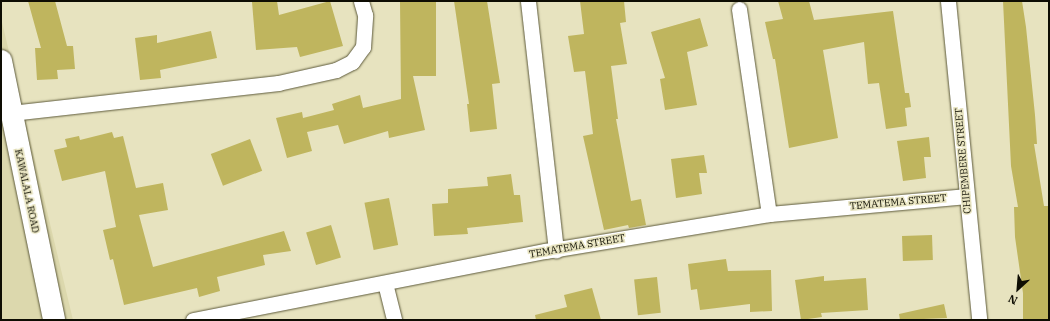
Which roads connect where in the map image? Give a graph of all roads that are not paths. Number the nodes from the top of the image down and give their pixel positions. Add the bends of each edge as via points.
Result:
1 (361, 1) edge
2 (528, 1) edge
3 (948, 1) edge
4 (739, 9) dead end
5 (1, 61) edge
6 (11, 113) junction
7 (965, 196) junction
8 (769, 214) junction
9 (556, 250) junction
10 (385, 283) junction
11 (54, 320) edge
12 (193, 320) edge
13 (394, 320) edge
14 (980, 320) edge

1 - 6 street via 365,15 363,47 352,62 336,70 278,83
2 - 9 street
3 - 7 street, CHIPEMBERE STREET
4 - 8 street
5 - 6 street, KAWALALA ROAD
6 - 11 street, KAWALALA ROAD
7 - 8 street, TEMATEMA STREET
7 - 14 street, CHIPEMBERE STREET
8 - 9 street, TEMATEMA STREET
9 - 10 street, TEMATEMA STREET
10 - 12 street, TEMATEMA STREET
10 - 13 street

